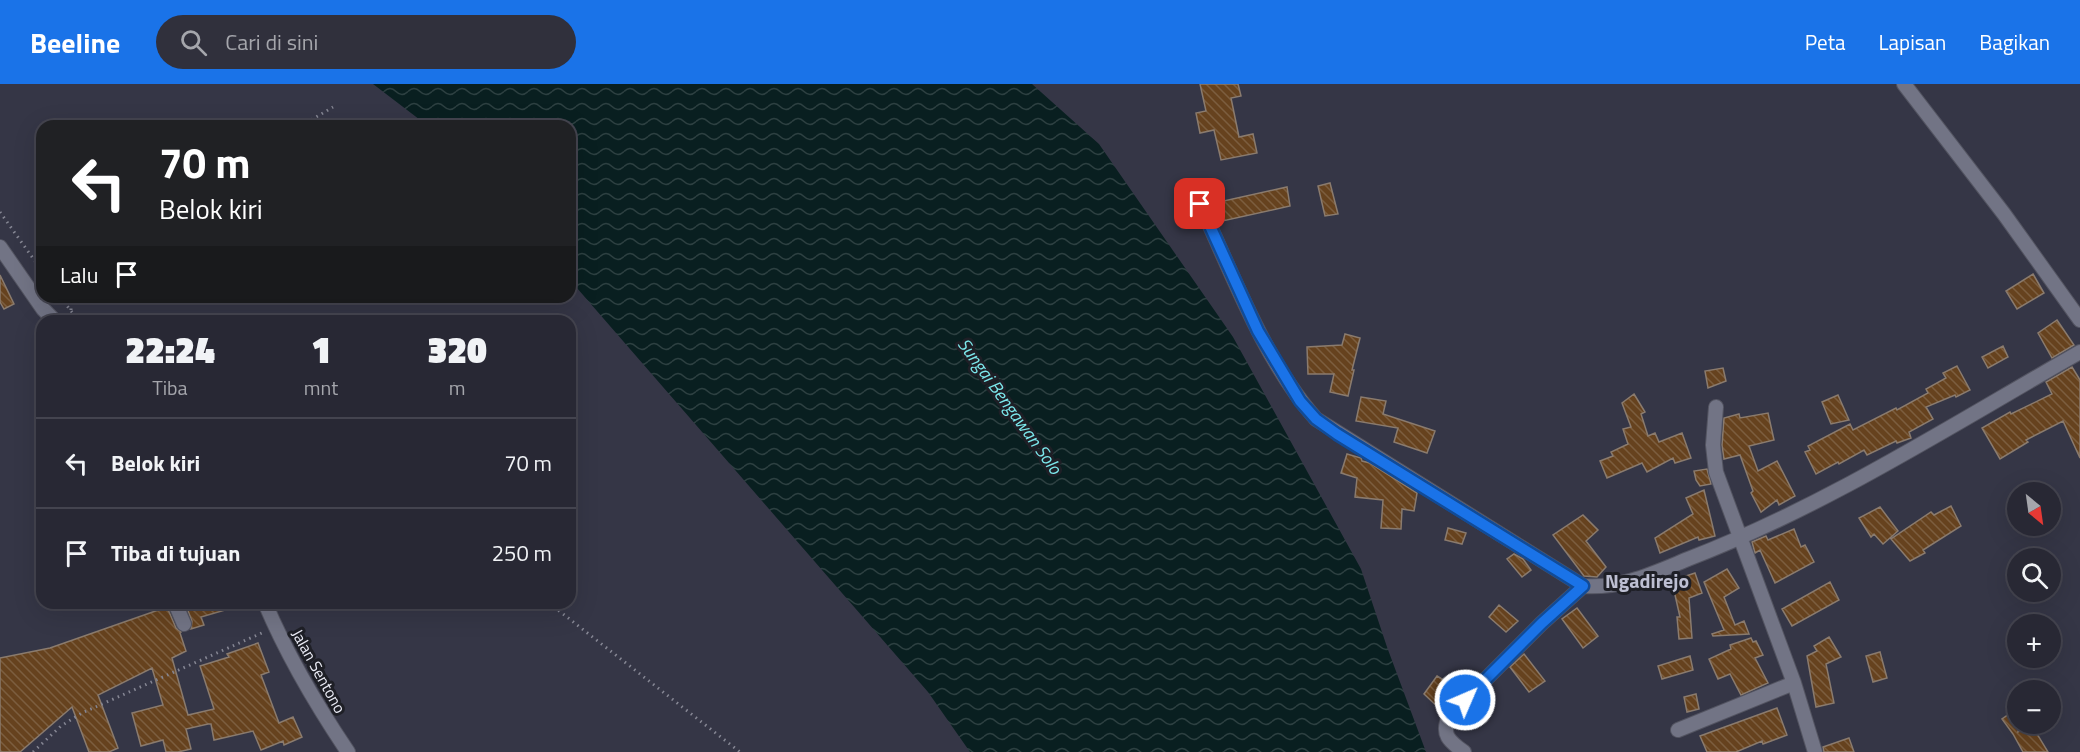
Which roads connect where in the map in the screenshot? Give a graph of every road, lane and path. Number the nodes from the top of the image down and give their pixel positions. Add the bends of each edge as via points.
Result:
1 (1904, 84) edge
2 (333, 107) dead end
3 (311, 120) edge
4 (1200, 204) dead end
5 (0, 212) edge
6 (0, 247) edge
7 (36, 263) edge
8 (36, 299) edge
9 (39, 303) edge
10 (64, 303) edge
11 (71, 303) edge
12 (71, 312) junction
13 (49, 315) edge
14 (74, 315) edge
15 (2080, 320) edge
16 (2080, 352) edge
17 (1716, 407) dead end
18 (1740, 539) junction
19 (1583, 586) junction
20 (178, 609) edge
21 (268, 609) edge
22 (557, 609) edge
23 (184, 624) dead end
24 (276, 627) junction
25 (1794, 683) junction
26 (1678, 730) dead end
27 (33, 752) edge
28 (348, 752) edge
29 (740, 752) edge
30 (1464, 752) edge
31 (1815, 752) edge

1 - 15 street
2 - 3 path
4 - 19 street via 1258,331 1300,401 1316,419
5 - 7 path
6 - 8 street
9 - 13 street
10 - 12 path
11 - 12 path
12 - 14 path
16 - 18 street via 1845,486
17 - 18 street via 1716,472
18 - 19 street via 1634,580 1601,587
18 - 25 street
19 - 30 street via 1449,716 1446,735
20 - 23 street
21 - 24 street, Jalan Sentono
22 - 29 path
24 - 27 path via 82,713
24 - 28 street, Jalan Sentono
25 - 26 street
25 - 31 street

